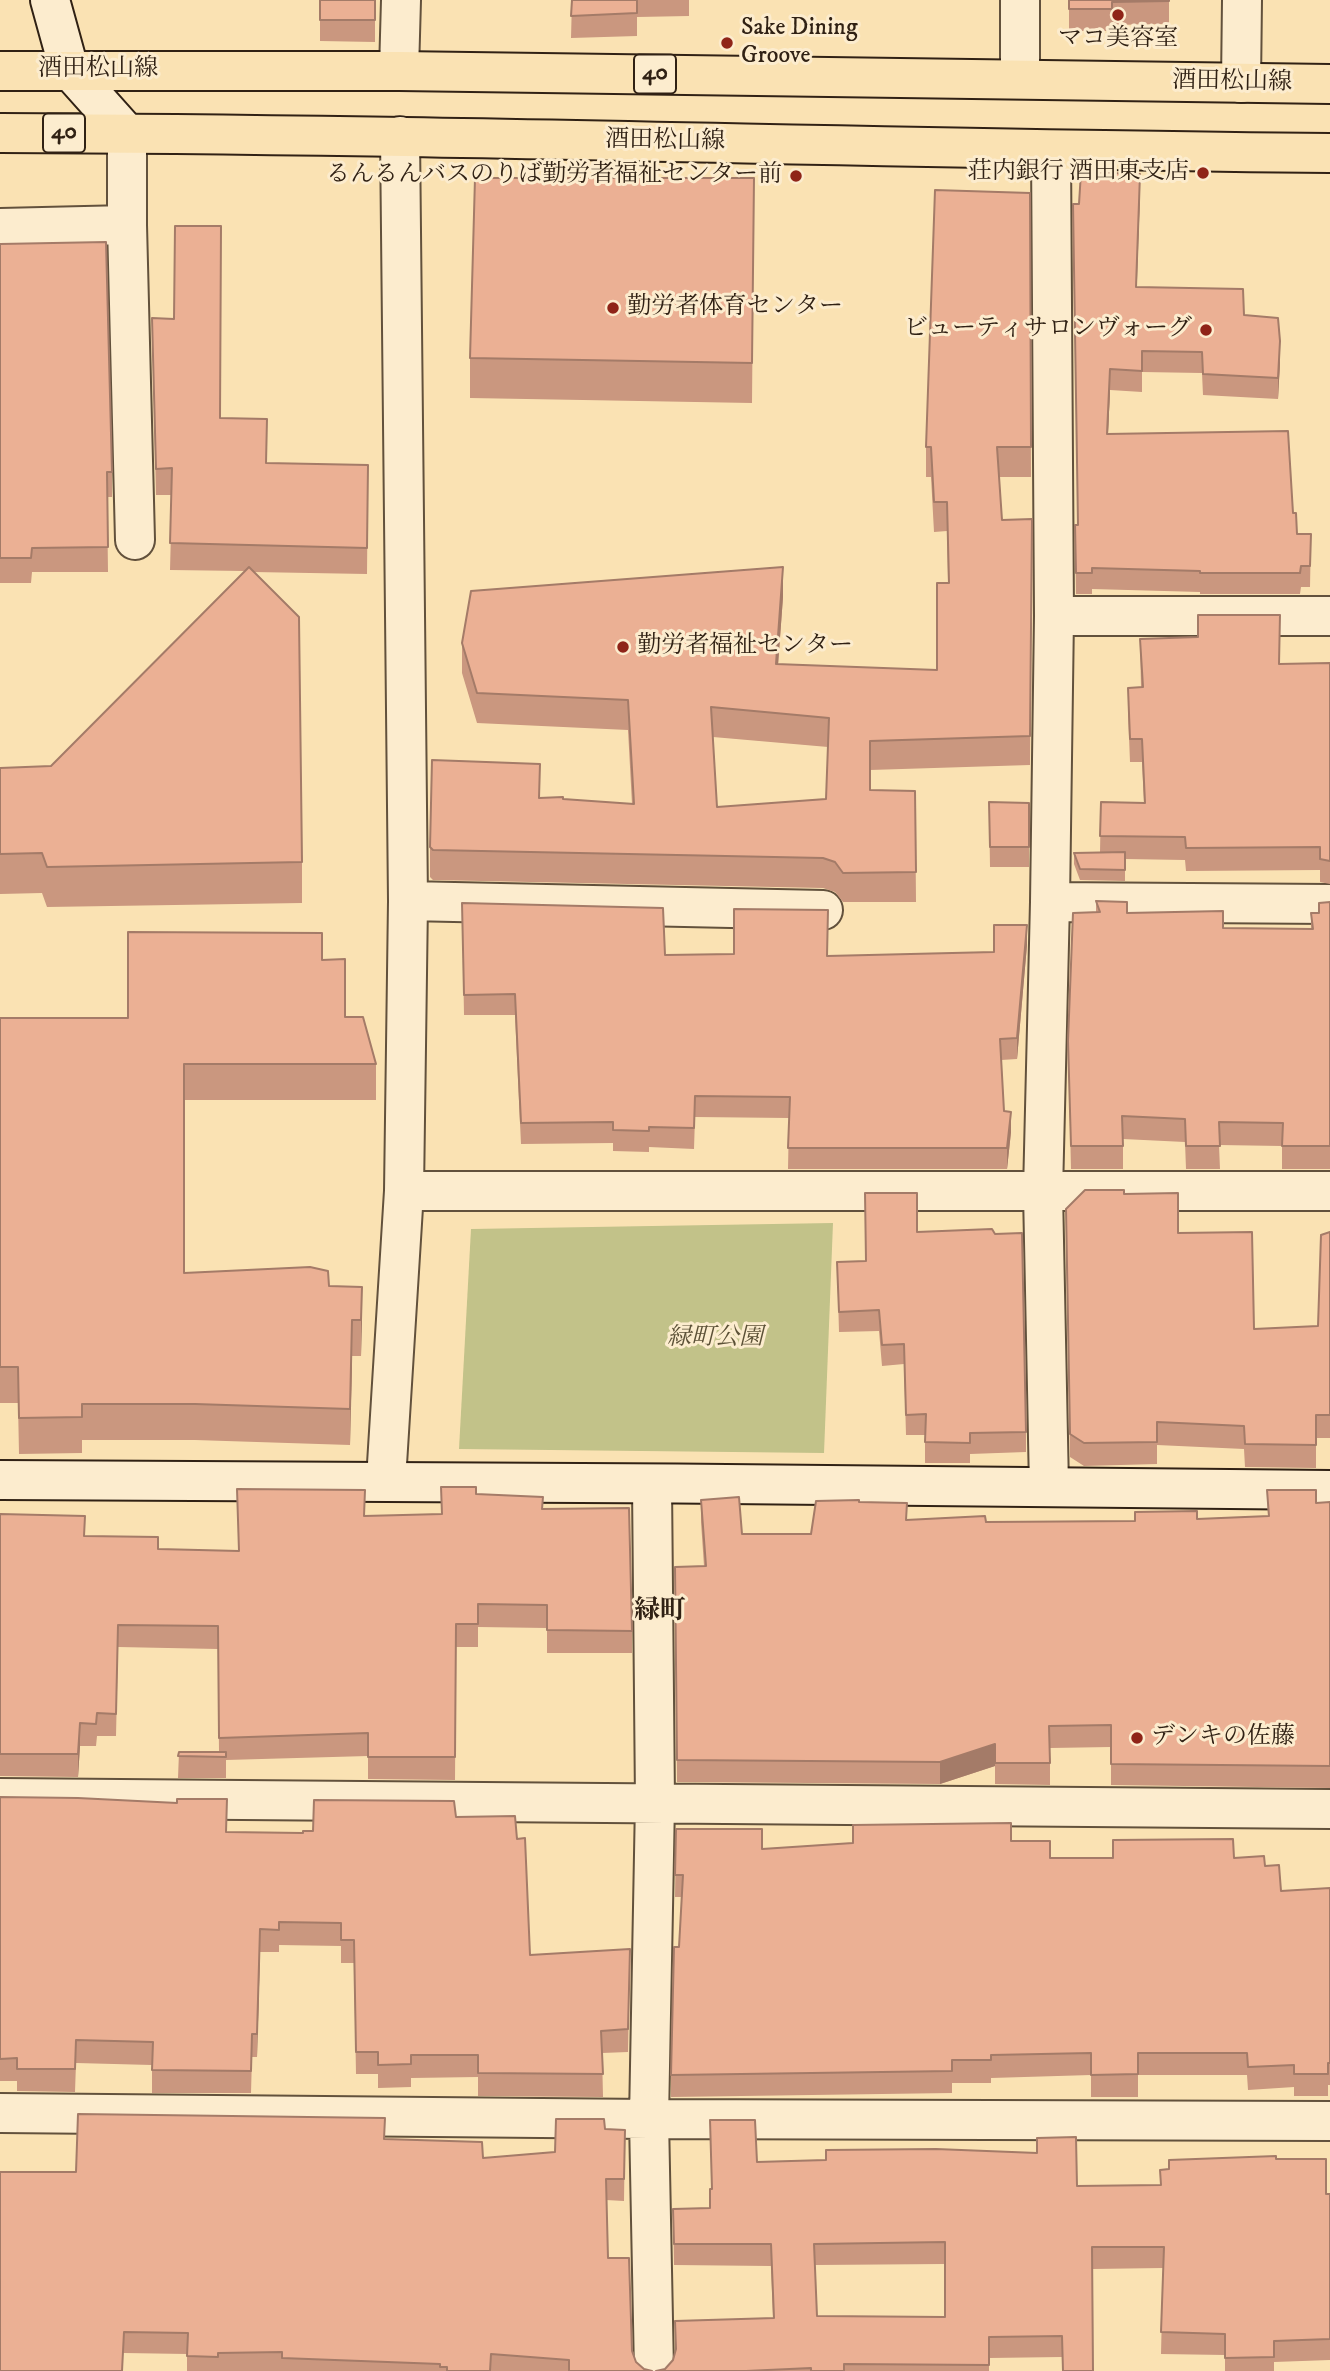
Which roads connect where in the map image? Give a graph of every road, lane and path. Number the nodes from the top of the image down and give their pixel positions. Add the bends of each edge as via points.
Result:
1 (50, 0) edge
2 (401, 0) edge
3 (1020, 0) edge
4 (1242, 0) edge
5 (69, 69) junction
6 (0, 71) edge
7 (399, 71) junction
8 (1020, 79) junction
9 (1241, 83) junction
10 (1330, 84) edge
11 (0, 133) edge
12 (127, 134) junction
13 (400, 136) junction
14 (1051, 151) junction
15 (1330, 153) edge
16 (127, 225) junction
17 (0, 228) edge
18 (135, 540) dead end
19 (1054, 615) junction
20 (1330, 616) edge
21 (408, 901) junction
22 (1050, 902) junction
23 (1330, 904) edge
24 (823, 910) edge
25 (404, 1191) junction
26 (1330, 1191) edge
27 (1043, 1192) junction
28 (0, 1480) edge
29 (386, 1480) junction
30 (652, 1485) junction
31 (1049, 1487) junction
32 (1330, 1490) edge
33 (0, 1798) edge
34 (655, 1802) junction
35 (1330, 1809) edge
36 (0, 2113) edge
37 (649, 2119) junction
38 (1330, 2121) edge
39 (654, 2371) edge

1 - 5 street
2 - 7 street
3 - 8 street
4 - 9 street
5 - 6 main road, 酒田松山線 / 40
5 - 7 main road, 酒田松山線 / 40
5 - 12 street
7 - 8 main road, 酒田松山線 / 40
8 - 9 main road, 酒田松山線 / 40
9 - 10 main road, 酒田松山線 / 40
11 - 12 main road, 酒田松山線 / 40
12 - 13 main road, 酒田松山線 / 40
12 - 16 street
13 - 14 main road, 酒田松山線 / 40
13 - 21 street
14 - 15 main road, 酒田松山線 / 40
14 - 19 street
16 - 17 street
16 - 18 street
19 - 20 street
19 - 22 street
21 - 24 street
21 - 25 street
22 - 23 street
22 - 27 street
25 - 27 street
25 - 29 street
26 - 27 street
27 - 31 street
28 - 29 street
29 - 30 street
30 - 31 street
30 - 34 street
31 - 32 street
33 - 34 street
34 - 35 street
34 - 37 street
36 - 37 street
37 - 38 street
37 - 39 street

